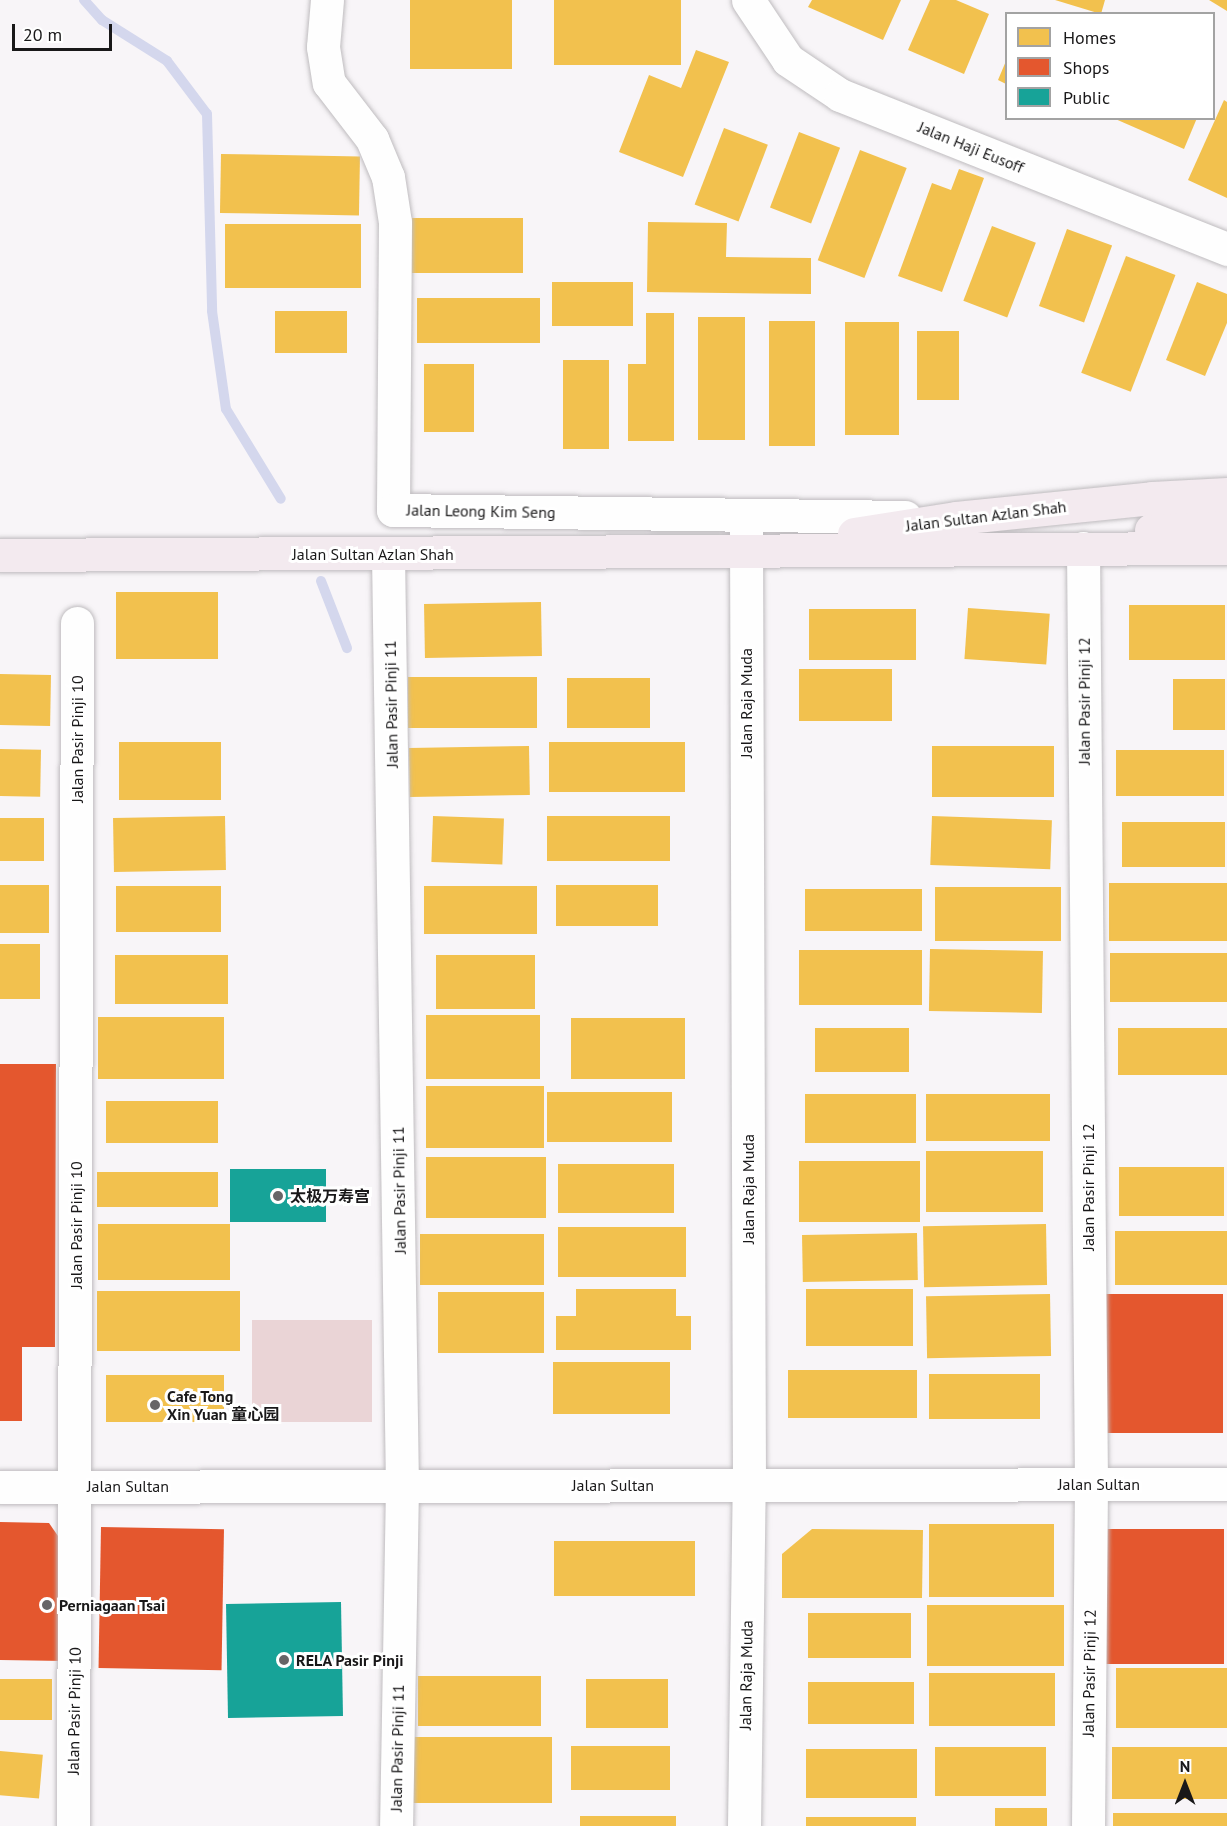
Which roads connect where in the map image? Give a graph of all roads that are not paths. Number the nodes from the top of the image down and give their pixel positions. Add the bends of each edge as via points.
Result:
1 (327, 0) edge
2 (748, 0) edge
3 (1227, 249) edge
4 (1227, 494) edge
5 (747, 515) junction
6 (956, 518) junction
7 (1227, 522) edge
8 (1083, 548) junction
9 (1227, 548) edge
10 (746, 552) junction
11 (388, 554) junction
12 (0, 555) edge
13 (77, 623) dead end
14 (1091, 1484) junction
15 (1227, 1484) edge
16 (749, 1485) junction
17 (402, 1486) junction
18 (0, 1487) edge
19 (76, 1487) junction
20 (73, 1826) edge
21 (396, 1826) edge
22 (744, 1826) edge
23 (1088, 1826) edge

1 - 5 street, Jalan Leong Kim Seng via 323,47 329,83 372,139 388,177 395,222 393,510
2 - 3 street, Jalan Haji Eusoff via 788,60 840,95
4 - 6 main road, Jalan Sultan Azlan Shah
5 - 6 street, Jalan Leong Kim Seng
5 - 10 street, Jalan Raja Muda
6 - 10 main road, Jalan Sultan Azlan Shah
7 - 8 main road via 1147,530
8 - 9 main road, Jalan Sultan Azlan Shah
8 - 10 main road, Jalan Sultan Azlan Shah
8 - 14 street, Jalan Pasir Pinji 12
10 - 11 main road, Jalan Sultan Azlan Shah
10 - 16 street, Jalan Raja Muda
11 - 12 main road, Jalan Sultan Azlan Shah
11 - 17 street, Jalan Pasir Pinji 11
13 - 19 street, Jalan Pasir Pinji 10
14 - 15 street, Jalan Sultan
14 - 16 street, Jalan Sultan
14 - 23 street, Jalan Pasir Pinji 12
16 - 17 street, Jalan Sultan
16 - 22 street, Jalan Raja Muda
17 - 19 street, Jalan Sultan
17 - 21 street, Jalan Pasir Pinji 11
18 - 19 street, Jalan Sultan
19 - 20 street, Jalan Pasir Pinji 10

